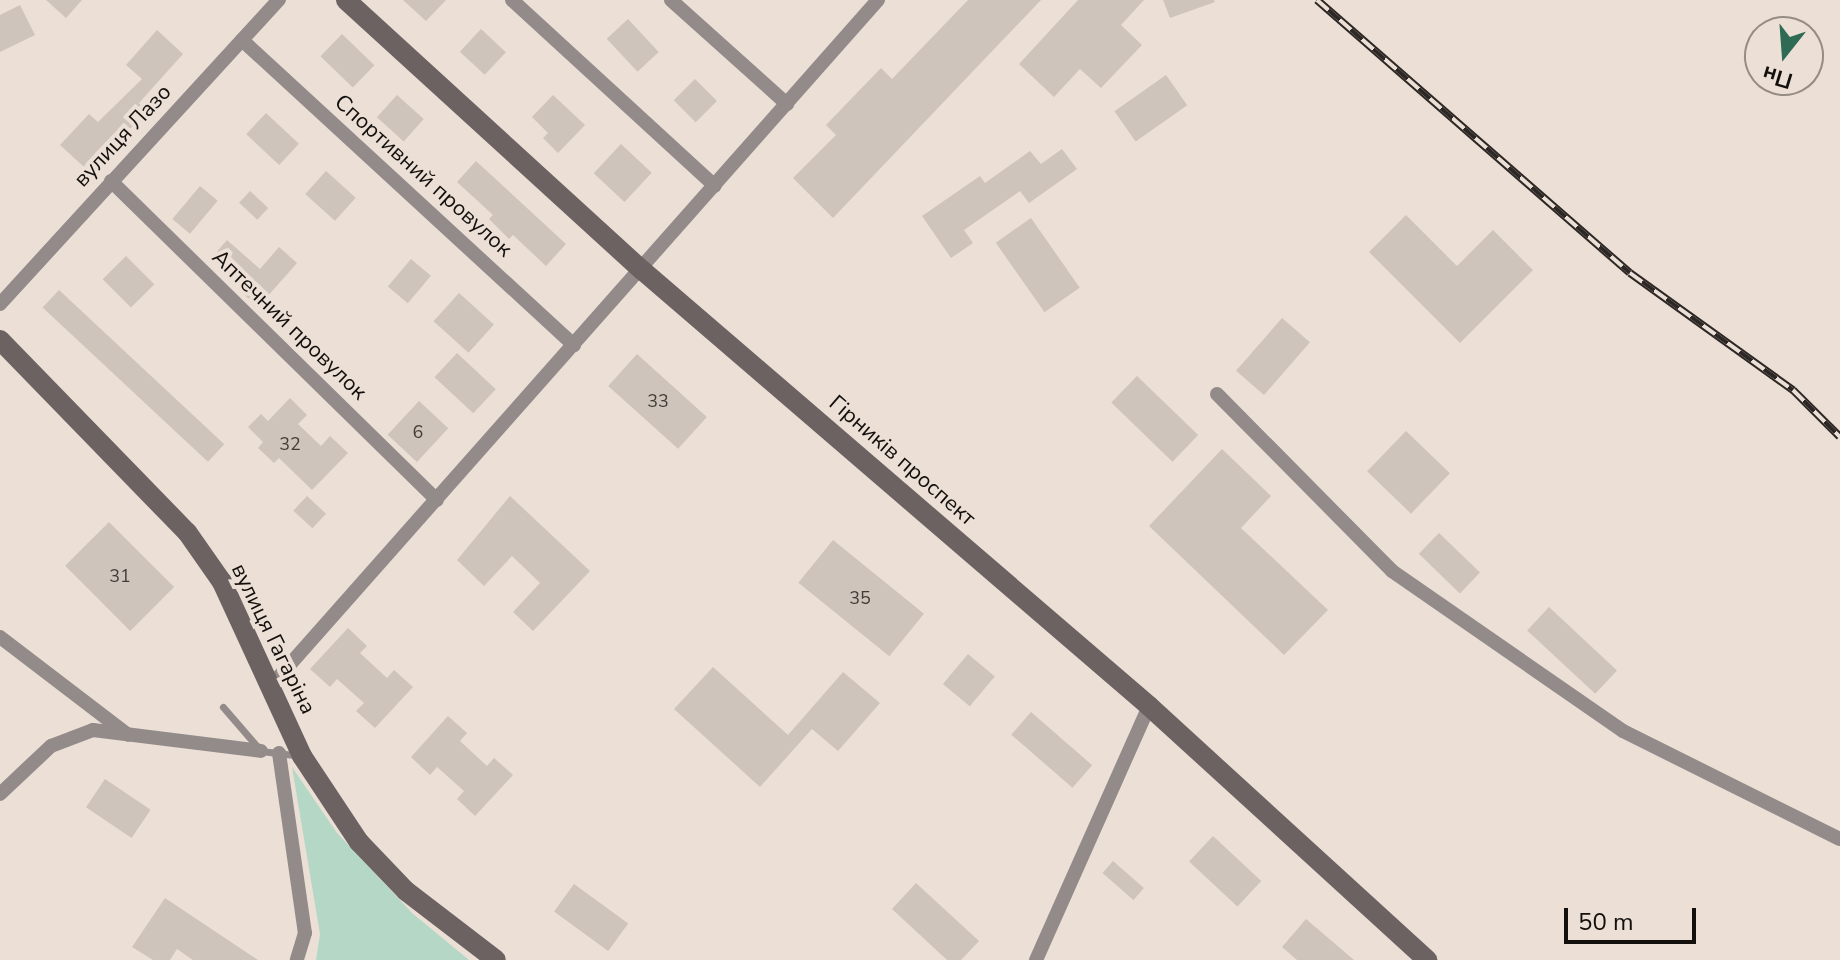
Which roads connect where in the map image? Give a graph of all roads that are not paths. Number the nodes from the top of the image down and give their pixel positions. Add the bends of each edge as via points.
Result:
1 (279, 0) edge
2 (346, 0) edge
3 (512, 0) edge
4 (671, 0) edge
5 (878, 0) edge
6 (242, 40) junction
7 (787, 104) junction
8 (111, 181) junction
9 (715, 186) junction
10 (642, 270) junction
11 (0, 304) edge
12 (0, 340) edge
13 (574, 345) junction
14 (1217, 394) dead end
15 (437, 500) junction
16 (0, 637) edge
17 (269, 688) junction
18 (1149, 706) junction
19 (223, 707) dead end
20 (129, 735) junction
21 (261, 751) junction
22 (279, 753) junction
23 (302, 756) junction
24 (0, 794) edge
25 (1840, 839) edge
26 (297, 960) edge
27 (496, 960) edge
28 (1036, 960) edge
29 (1427, 960) edge

1 - 6 street, вулиця Лазо
2 - 10 main road, Гірників проспект
3 - 9 street
4 - 7 street
5 - 7 street
6 - 8 street, вулиця Лазо
6 - 13 street, Спортивний провулок
7 - 9 street
8 - 11 street, вулиця Лазо
8 - 15 street, Аптечний провулок
9 - 10 street
10 - 13 street
10 - 18 main road, Гірників проспект
12 - 17 main road, вулиця Гагаріна via 187,532 222,582
13 - 15 street
14 - 25 street via 1392,571 1623,731
15 - 17 street
16 - 20 street
17 - 23 main road, вулиця Гагаріна
18 - 28 street
18 - 29 main road, Гірників проспект
19 - 21 lane
20 - 21 street
20 - 24 street via 93,730 51,746
21 - 22 lane
22 - 23 lane
22 - 26 street via 305,933
23 - 27 main road, вулиця Гагаріна via 359,842 406,891

